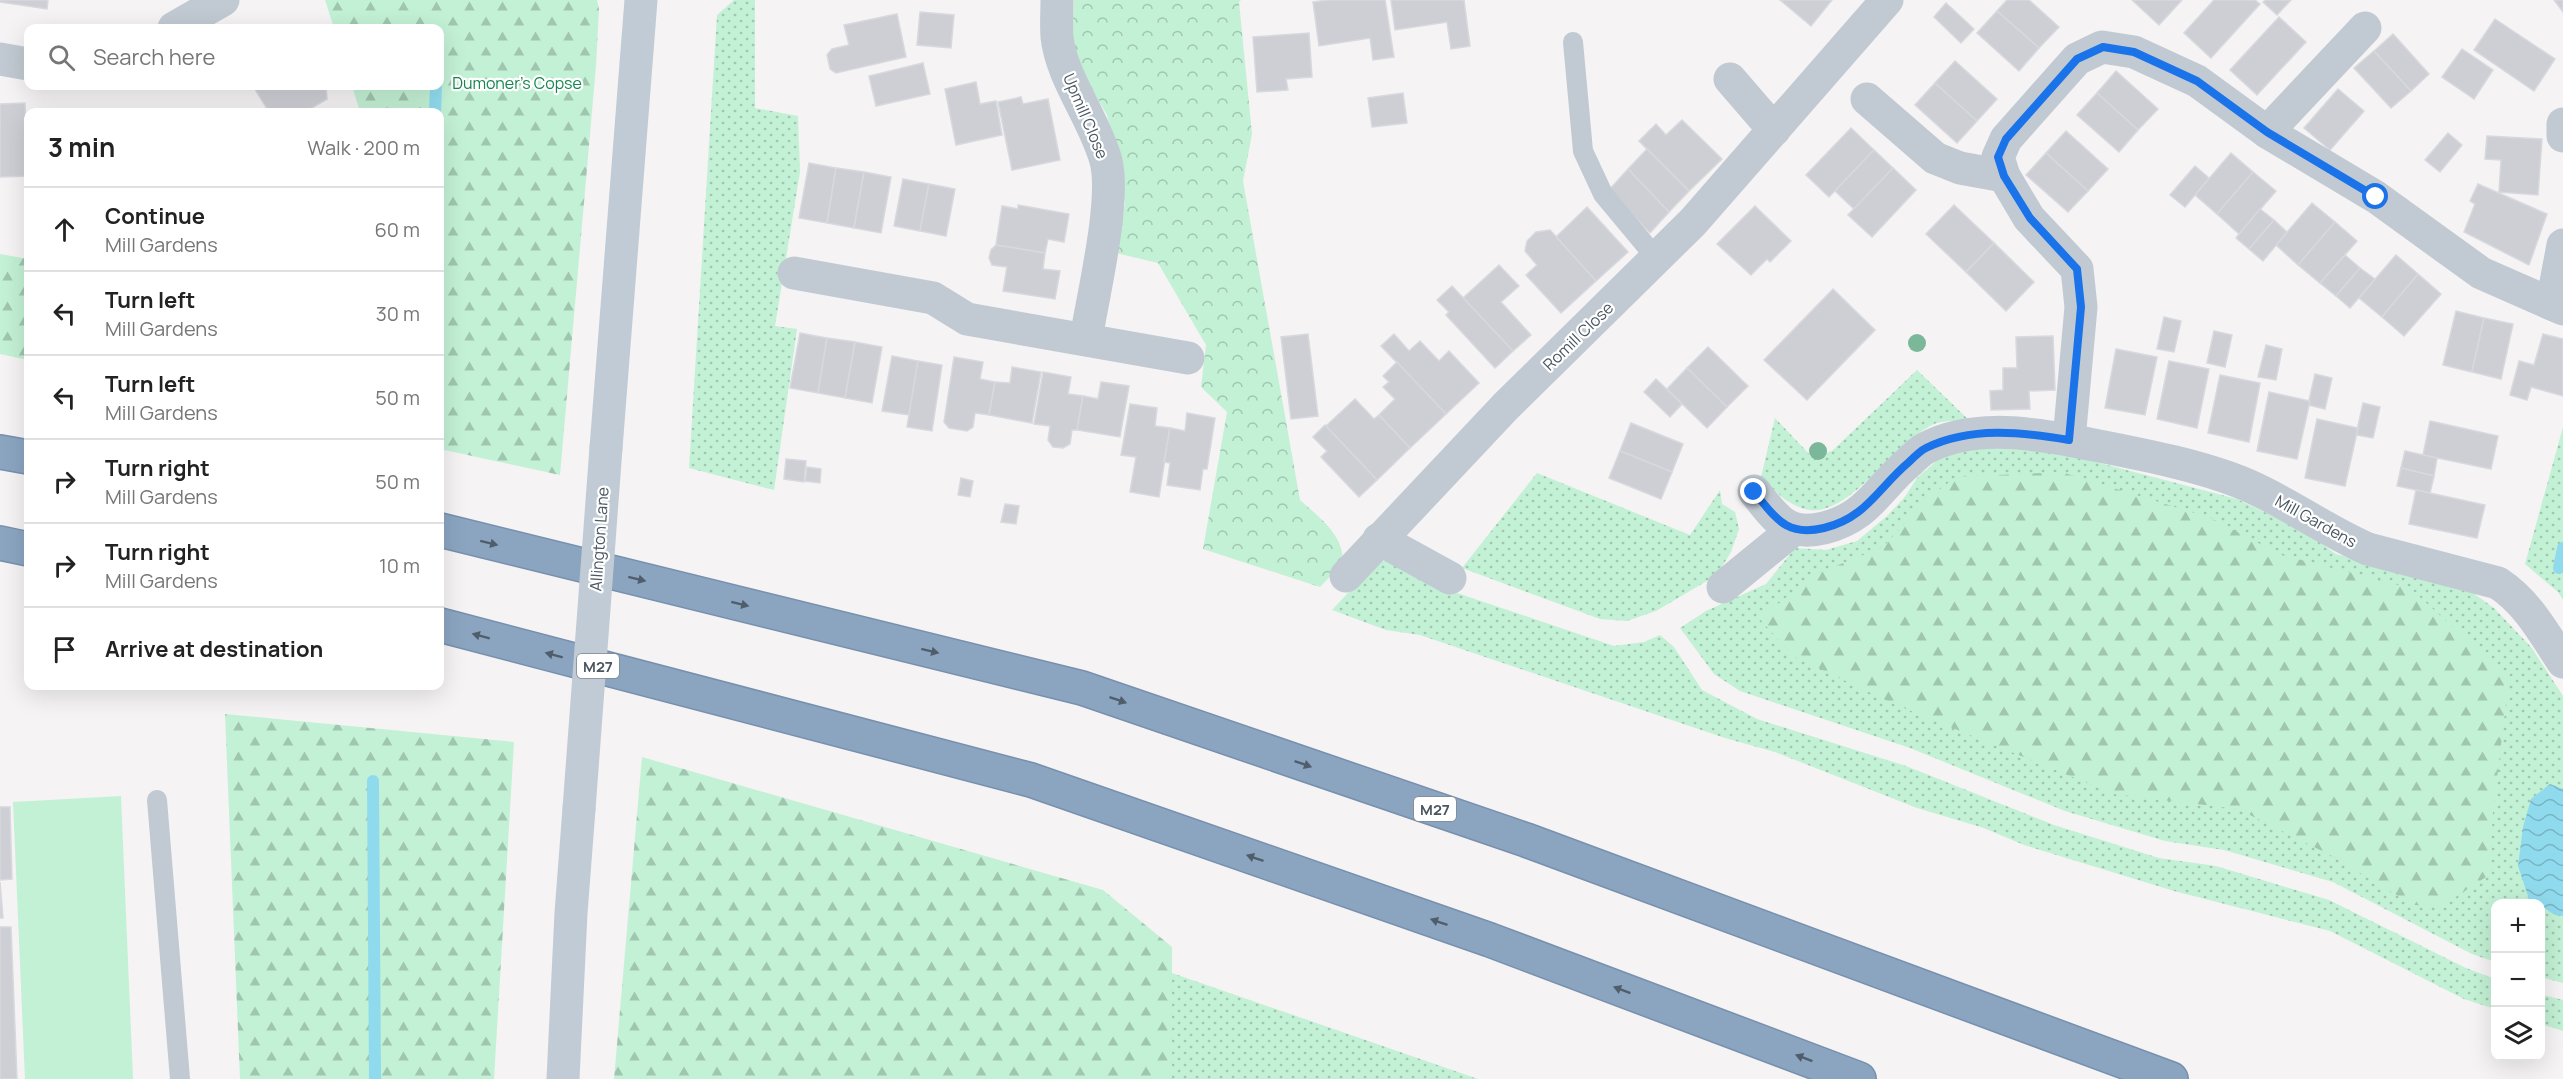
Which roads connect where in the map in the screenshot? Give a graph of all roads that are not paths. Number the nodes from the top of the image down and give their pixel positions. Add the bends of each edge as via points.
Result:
1 (223, 0) edge
2 (641, 0) edge
3 (1057, 0) edge
4 (1887, 0) edge
5 (181, 24) edge
6 (2365, 28) dead end
7 (1572, 42) dead end
8 (0, 59) edge
9 (24, 63) edge
10 (1730, 79) dead end
11 (1868, 99) dead end
12 (2563, 124) edge
13 (1774, 130) junction
14 (2267, 132) junction
15 (2563, 136) edge
16 (2004, 176) junction
17 (2563, 245) edge
18 (1657, 259) junction
19 (794, 273) dead end
20 (2557, 306) edge
21 (1086, 339) junction
22 (1188, 358) dead end
23 (2069, 440) junction
24 (0, 452) edge
25 (24, 456) edge
26 (1754, 492) dead end
27 (1793, 530) junction
28 (444, 532) edge
29 (1379, 540) junction
30 (0, 543) edge
31 (24, 548) edge
32 (1346, 576) dead end
33 (1450, 578) dead end
34 (1723, 587) dead end
35 (444, 626) edge
36 (2563, 662) edge
37 (157, 800) dead end
38 (180, 1079) edge
39 (563, 1079) edge
40 (1859, 1079) edge
41 (2171, 1079) edge

1 - 5 street
2 - 39 street, Allington Lane, bridge via 571,913
3 - 21 street, Upmill Close via 1057,38 1106,163 1107,206
4 - 13 street, Romill Close
6 - 14 street
7 - 18 lane via 1583,151 1603,194
8 - 9 street
10 - 13 street
11 - 16 street via 1935,158 1960,168
12 - 15 street
13 - 18 street, Romill Close
14 - 16 street via 2197,81 2134,52 2103,47 2077,59 2006,139 1998,157
14 - 20 street via 2376,197 2481,273
16 - 23 street via 2030,218 2077,269 2081,307
17 - 20 street
18 - 29 street, Romill Close via 1506,406
19 - 21 street via 933,298 967,319
21 - 22 street
23 - 27 street, Mill Gardens via 2025,432 1960,435 1924,449 1867,508 1840,524 1812,531
23 - 36 street, Mill Gardens via 2243,483 2368,549 2498,583 2516,595 2531,613
24 - 25 highway
26 - 27 street via 1779,521
27 - 34 street
28 -> 41 highway, M27 via 1082,688 1526,840
29 - 32 street, Romill Close
29 - 33 street
30 - 31 highway
40 -> 35 highway, M27 via 1490,940 1031,780
37 - 38 lane

